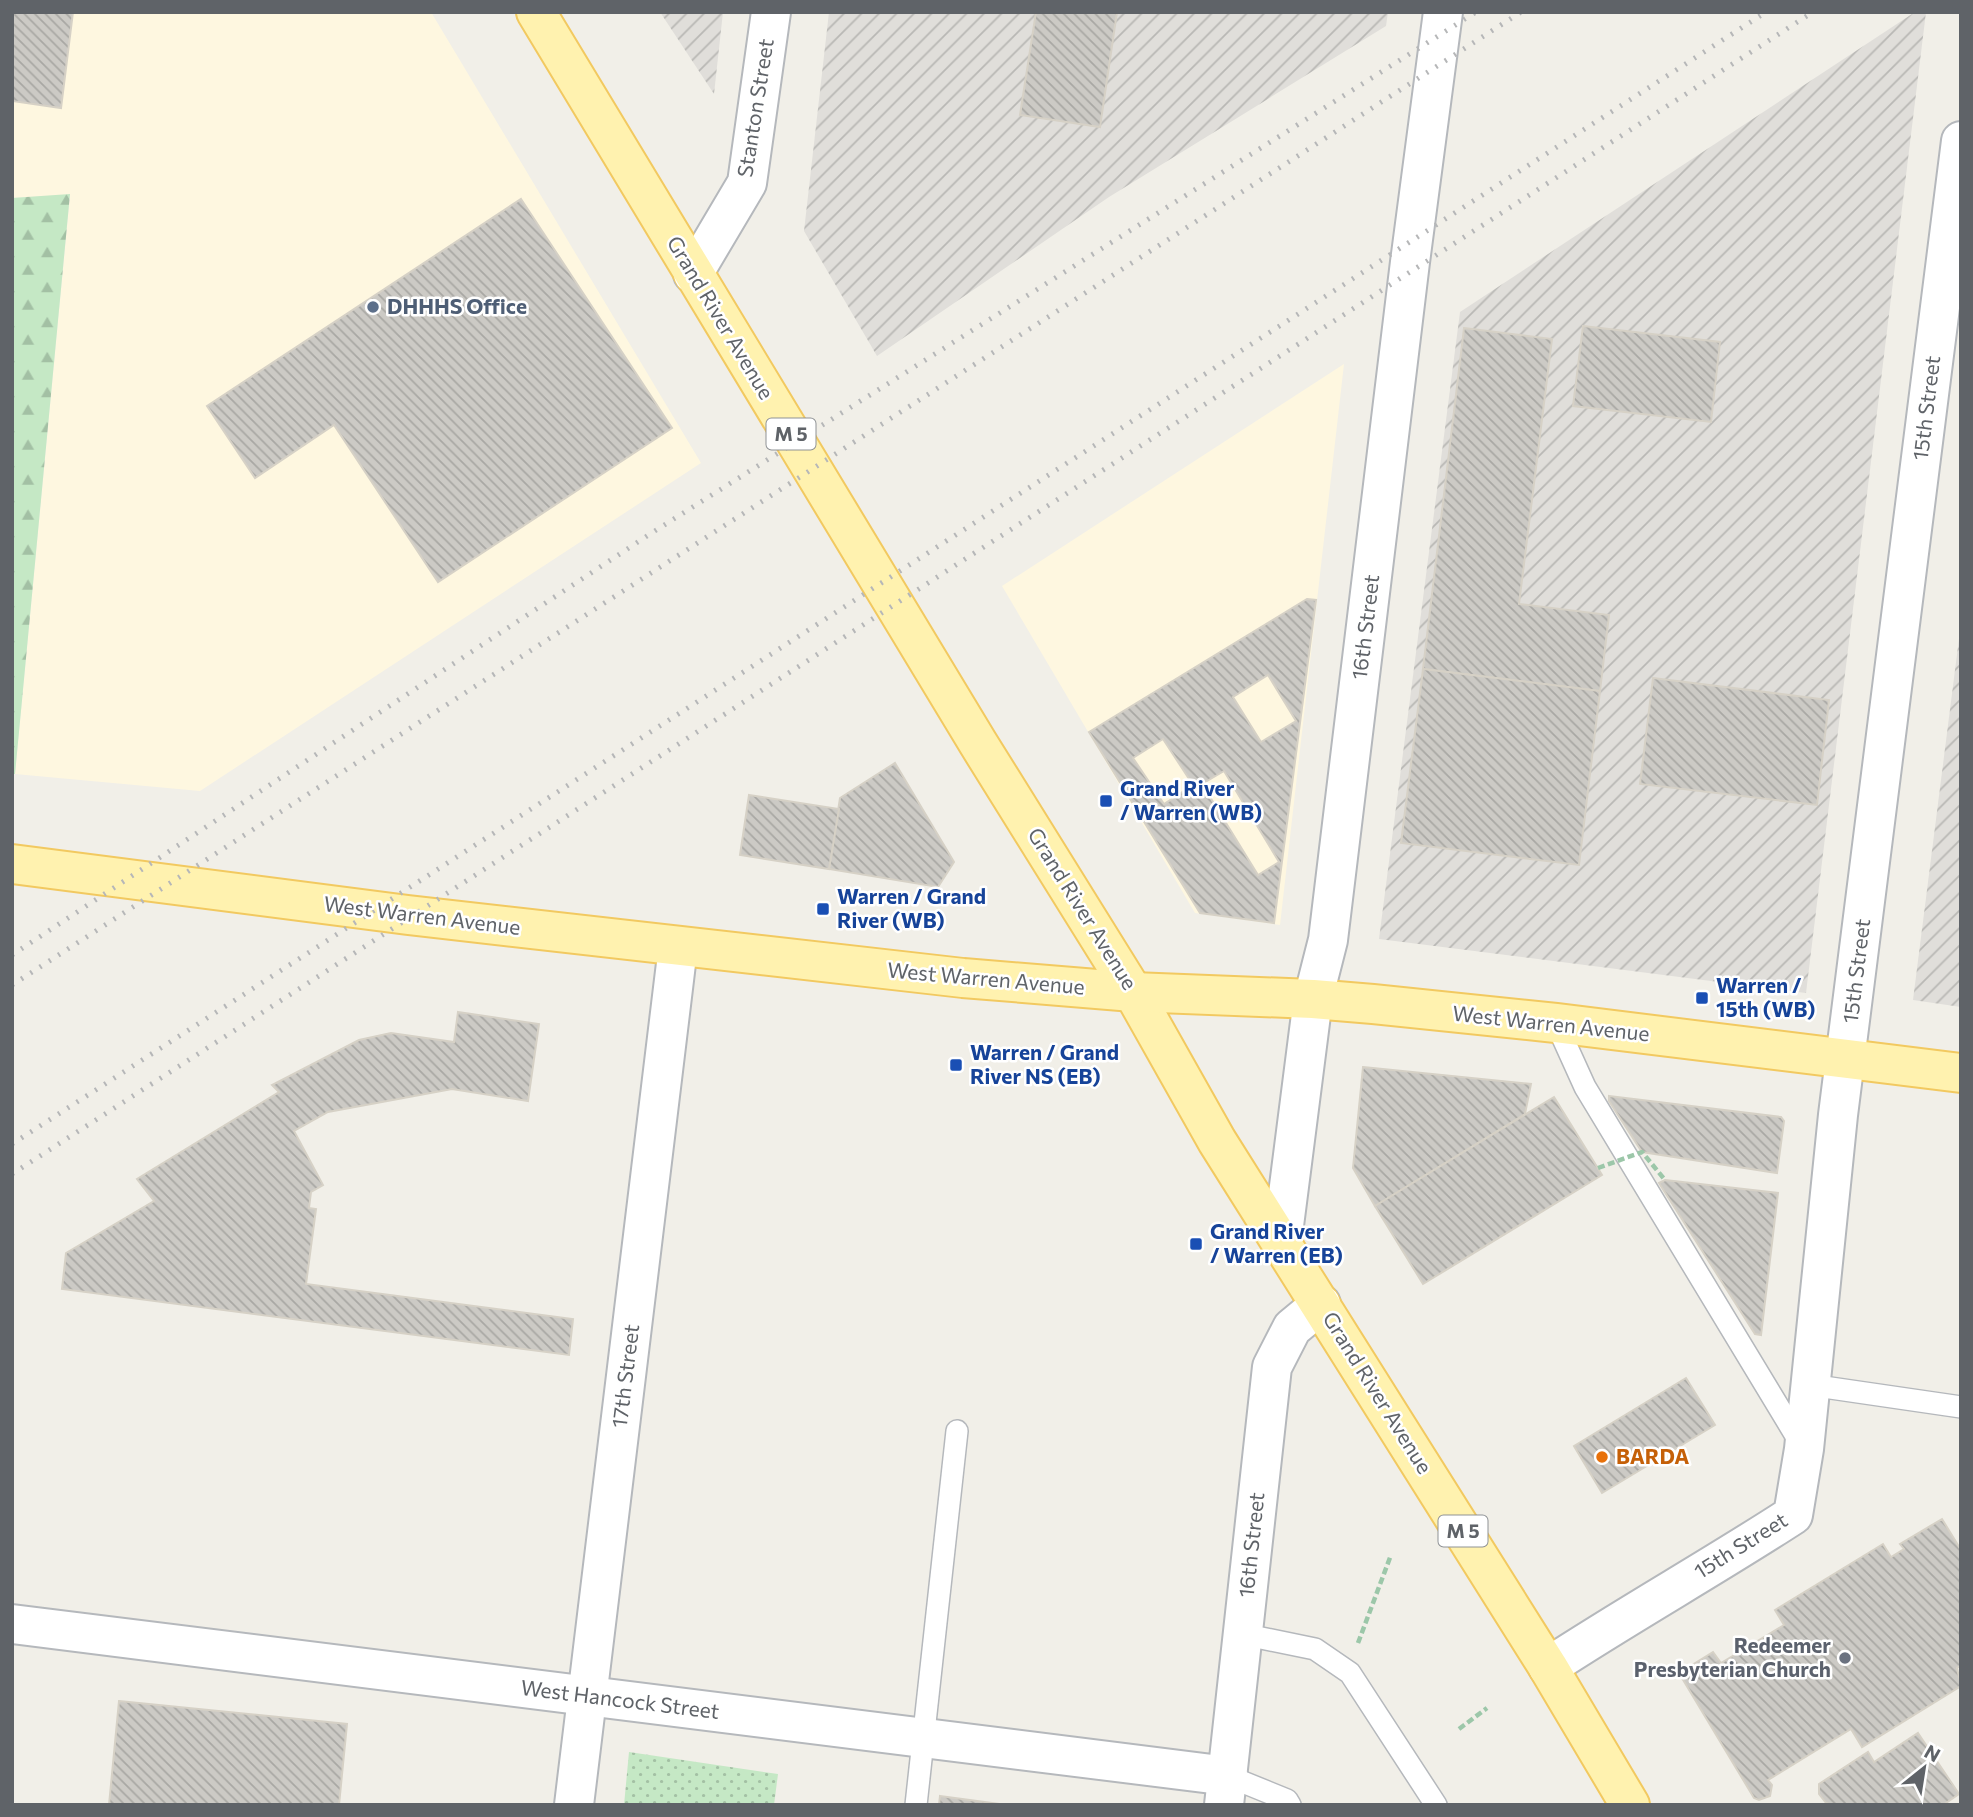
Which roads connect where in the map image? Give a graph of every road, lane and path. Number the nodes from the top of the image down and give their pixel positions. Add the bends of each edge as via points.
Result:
1 (536, 12) edge
2 (771, 12) edge
3 (1443, 12) edge
4 (1961, 141) edge
5 (693, 274) junction
6 (12, 864) edge
7 (678, 947) junction
8 (1133, 992) junction
9 (1313, 999) junction
10 (1556, 1023) junction
11 (1846, 1059) junction
12 (1961, 1073) edge
13 (1598, 1168) dead end
14 (1665, 1180) dead end
15 (1282, 1241) junction
16 (1321, 1304) junction
17 (1810, 1385) junction
18 (1961, 1407) edge
19 (957, 1431) dead end
20 (1804, 1449) junction
21 (1391, 1555) dead end
22 (12, 1624) edge
23 (1242, 1634) junction
24 (1356, 1648) dead end
25 (1548, 1667) junction
26 (587, 1696) junction
27 (1487, 1708) dead end
28 (1459, 1729) dead end
29 (923, 1738) junction
30 (1226, 1791) edge
31 (574, 1805) edge
32 (916, 1805) edge
33 (1290, 1805) edge
34 (1436, 1805) edge
35 (1630, 1805) edge

1 - 5 main road, Grand River Avenue / M 5
2 - 5 street, Stanton Street via 747,183
3 - 9 street, 16th Street via 1328,940
4 - 11 street, 15th Street
5 - 8 main road, Grand River Avenue / M 5
6 - 7 main road, West Warren Avenue
7 - 8 main road, West Warren Avenue
7 - 26 street, 17th Street
8 - 9 main road, West Warren Avenue
8 - 15 main road, Grand River Avenue / M 5 via 1217,1140
9 - 10 main road, West Warren Avenue
9 - 15 street, 16th Street
10 - 11 main road, West Warren Avenue
10 - 20 lane via 1585,1087
11 - 12 main road, West Warren Avenue
11 - 17 street, 15th Street
13 - 14 path, bridge via 1643,1152
15 - 16 main road, Grand River Avenue / M 5
16 - 23 street, 16th Street via 1292,1328 1272,1367
16 - 25 main road, Grand River Avenue / M 5
17 - 18 lane
17 - 20 street, 15th Street
19 - 29 lane
20 - 25 street, 15th Street via 1793,1515
21 - 24 path
22 - 26 street, West Hancock Street
23 - 30 street, 16th Street
23 - 34 lane via 1315,1649 1350,1673
25 - 35 main road, Grand River Avenue / M 5
26 - 29 street, West Hancock Street
26 - 31 street, 17th Street
27 - 28 path
29 - 30 street, West Hancock Street
29 - 32 lane
30 - 33 lane via 1287,1800

